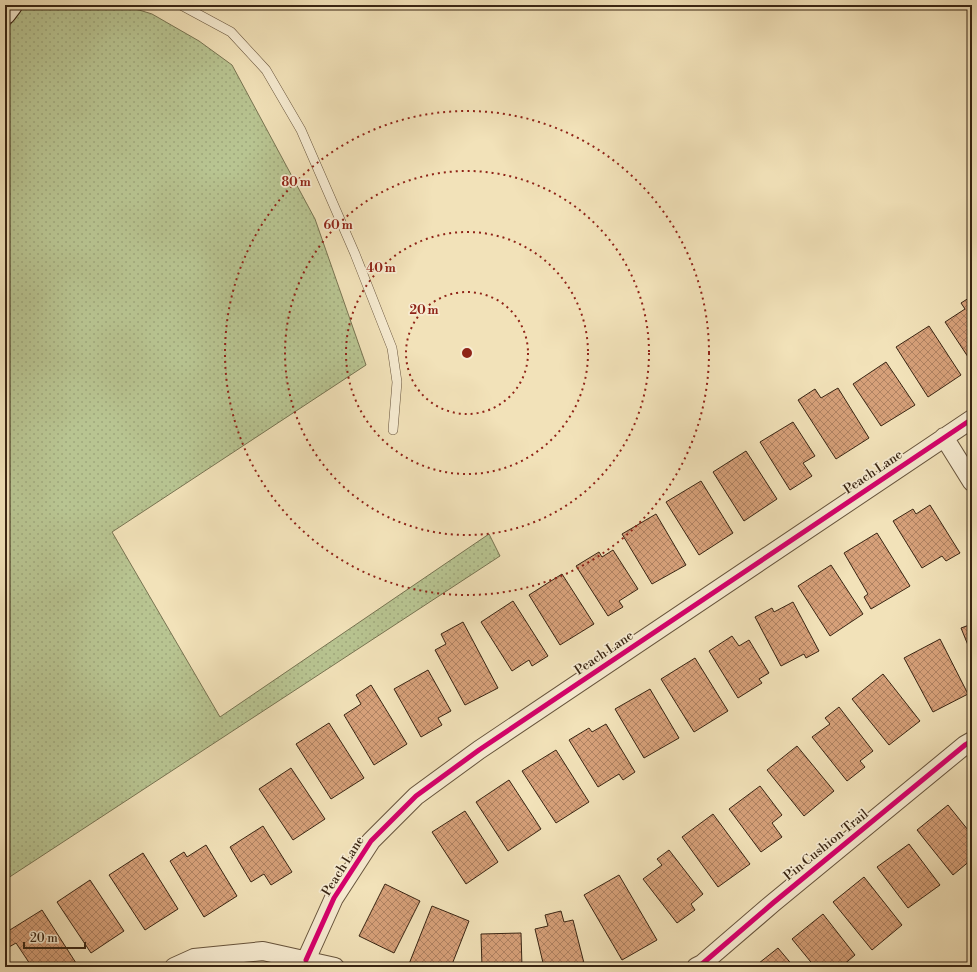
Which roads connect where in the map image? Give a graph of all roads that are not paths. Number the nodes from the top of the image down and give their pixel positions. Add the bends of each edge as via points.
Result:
1 (11, 5) edge
2 (181, 5) edge
3 (5, 13) edge
4 (972, 419) edge
5 (393, 430) dead end
6 (944, 437) junction
7 (972, 482) edge
8 (972, 741) edge
9 (306, 960) junction
10 (174, 967) edge
11 (335, 967) edge
12 (696, 967) edge

1 - 3 main road
2 - 5 lane via 230,32 266,70 301,130 355,254 392,348 397,382
4 - 6 street, Peach Lane
6 - 7 street
6 - 9 street, Peach Lane via 479,750 416,796 371,841 334,898
8 - 12 street, Pin Cushion Trail
9 - 10 street via 262,951 194,958
9 - 11 street

